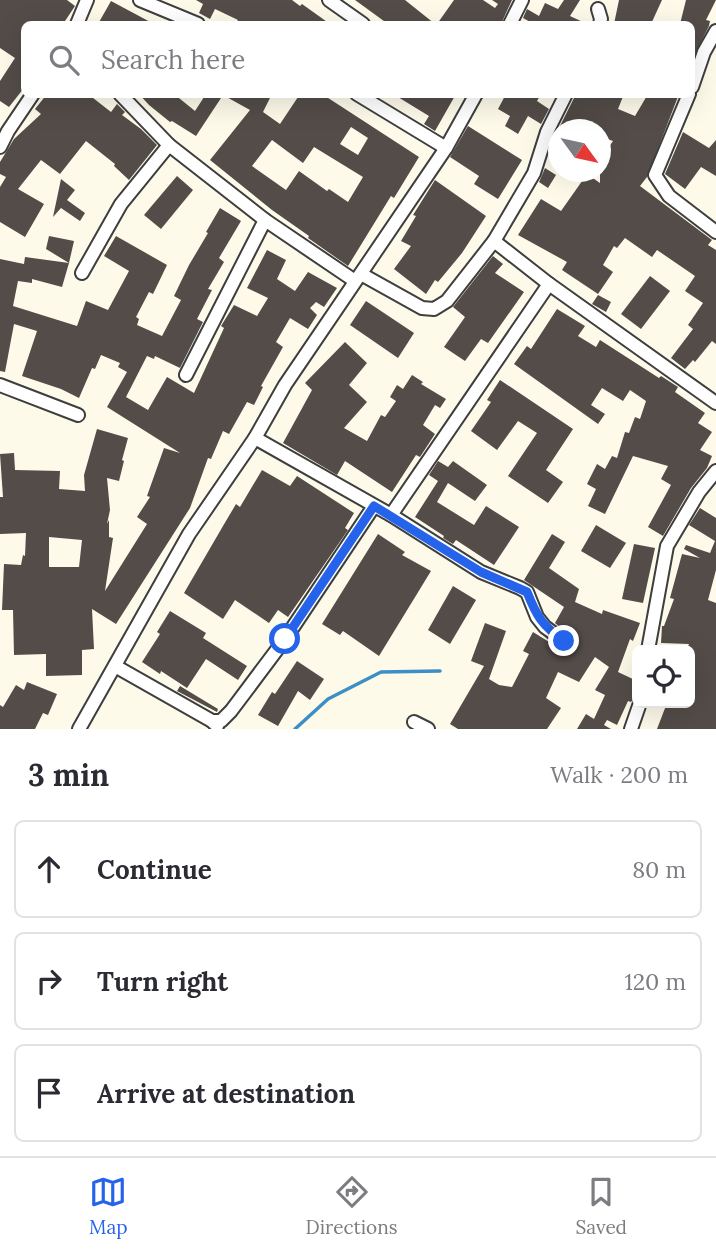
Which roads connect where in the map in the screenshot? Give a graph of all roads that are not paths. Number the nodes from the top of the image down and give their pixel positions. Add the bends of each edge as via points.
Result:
1 (88, 0) edge
2 (140, 0) edge
3 (329, 0) edge
4 (522, 0) edge
5 (598, 9) dead end
6 (78, 21) edge
7 (191, 21) edge
8 (359, 21) edge
9 (512, 21) edge
10 (601, 21) edge
11 (716, 31) edge
12 (695, 76) edge
13 (30, 98) edge
14 (124, 98) edge
15 (364, 98) edge
16 (473, 98) edge
17 (564, 98) edge
18 (687, 98) edge
19 (169, 145) junction
20 (0, 147) edge
21 (446, 148) junction
22 (265, 220) junction
23 (716, 232) edge
24 (494, 240) junction
25 (82, 273) dead end
26 (358, 277) junction
27 (549, 284) junction
28 (186, 375) dead end
29 (0, 385) edge
30 (716, 403) edge
31 (78, 415) dead end
32 (255, 438) junction
33 (716, 471) edge
34 (374, 506) junction
35 (391, 515) junction
36 (564, 641) dead end
37 (649, 645) edge
38 (115, 666) junction
39 (638, 708) edge
40 (414, 722) dead end
41 (216, 725) edge
42 (79, 729) edge
43 (428, 729) edge
44 (631, 729) edge

1 - 6 street
2 - 7 street
3 - 8 street
4 - 9 street
5 - 10 street
11 - 12 street
13 - 20 street
14 - 19 street
15 - 21 street
16 - 21 street
17 - 24 street via 534,173
18 - 23 street via 655,175 669,196
19 - 22 street
19 - 25 street via 121,204
21 - 26 street
22 - 26 street
22 - 28 street
24 - 26 street via 447,301 434,309 422,308
24 - 27 street
26 - 32 street
27 - 30 street
27 - 35 street
29 - 31 street
32 - 34 street
32 - 38 street via 189,534
33 - 37 street via 667,546
34 - 35 street
34 - 41 street via 285,639
35 - 36 street via 481,572 527,592 537,617
38 - 41 street
38 - 42 street
39 - 44 street
40 - 43 street

